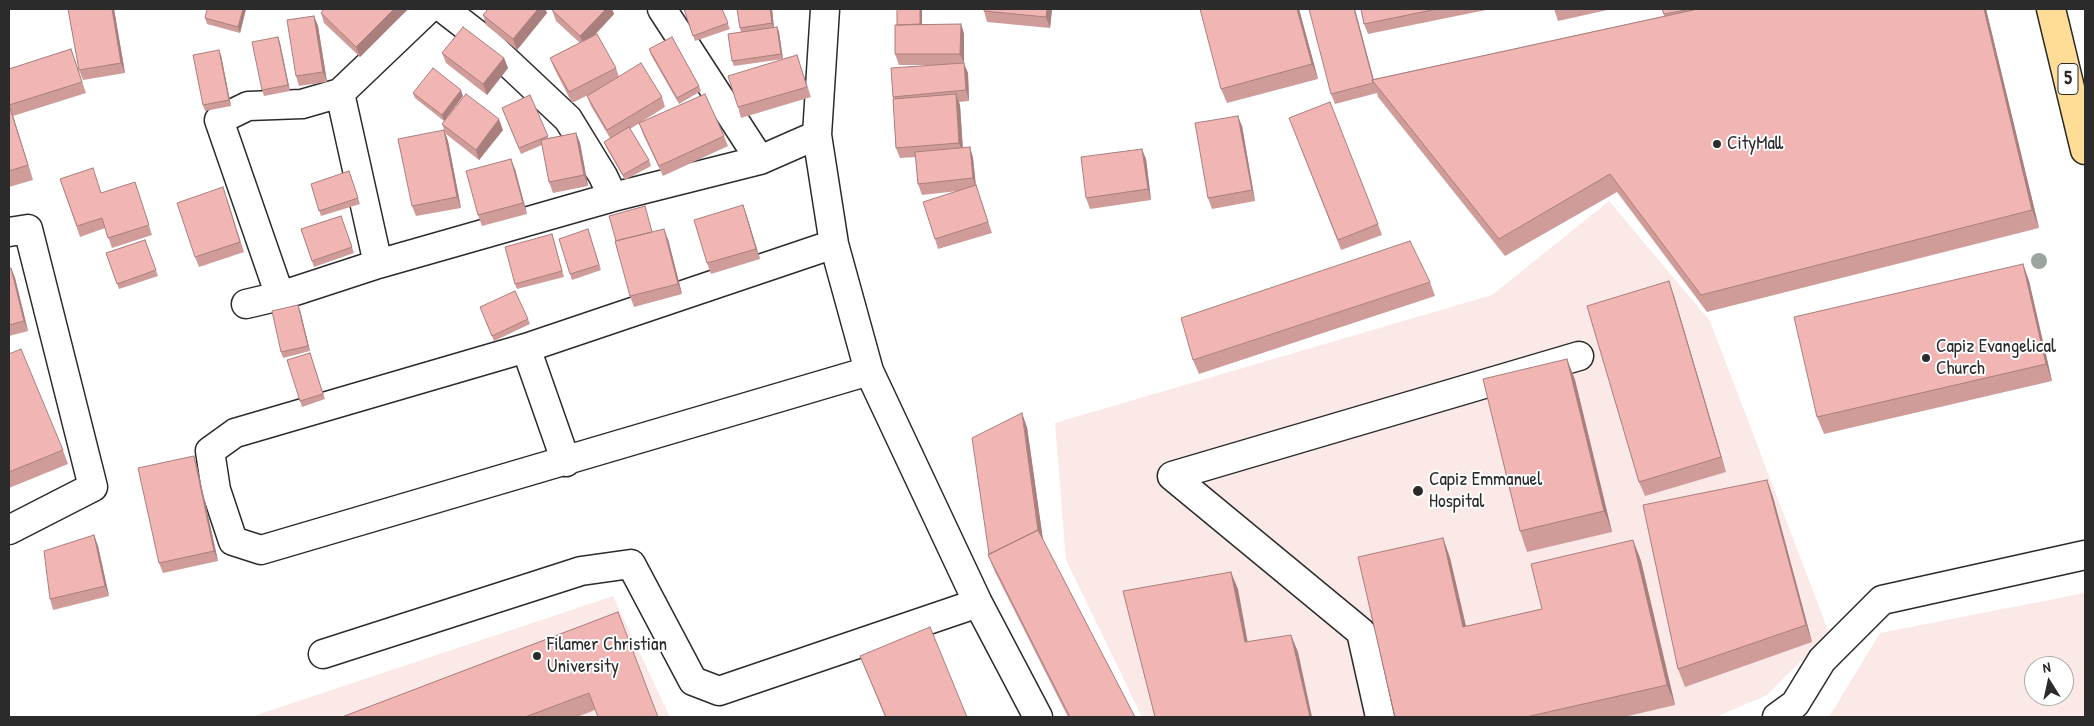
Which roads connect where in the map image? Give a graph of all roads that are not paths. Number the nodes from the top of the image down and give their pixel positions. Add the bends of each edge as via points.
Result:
1 (428, 9) edge
2 (444, 9) edge
3 (662, 9) edge
4 (825, 9) edge
5 (2051, 9) edge
6 (340, 93) junction
7 (817, 135) junction
8 (2085, 150) edge
9 (760, 160) junction
10 (613, 197) junction
11 (9, 232) edge
12 (834, 244) junction
13 (378, 264) junction
14 (280, 296) junction
15 (246, 304) dead end
16 (526, 348) junction
17 (1579, 356) dead end
18 (869, 371) junction
19 (566, 462) junction
20 (9, 530) edge
21 (2085, 555) edge
22 (978, 602) junction
23 (323, 654) dead end
24 (1038, 717) edge
25 (1380, 717) edge
26 (1777, 717) edge

1 - 6 street
2 - 10 street via 484,40 568,119
3 - 9 street
4 - 7 street
5 - 8 highway, 5
6 - 13 street
6 - 14 street via 302,104 248,106 219,120
7 - 9 street
7 - 12 street
9 - 10 street
10 - 13 street
11 - 20 street via 28,229 92,487
12 - 16 street
12 - 18 street
13 - 14 street
14 - 15 street
16 - 19 street
16 - 19 street via 235,433 210,451 216,490 233,541 261,550
17 - 25 street via 1172,476 1362,632
18 - 19 street
18 - 22 street
21 - 26 street via 1882,600 1822,660 1794,704
22 - 23 street via 719,690 693,681 631,564 581,571
22 - 24 street

